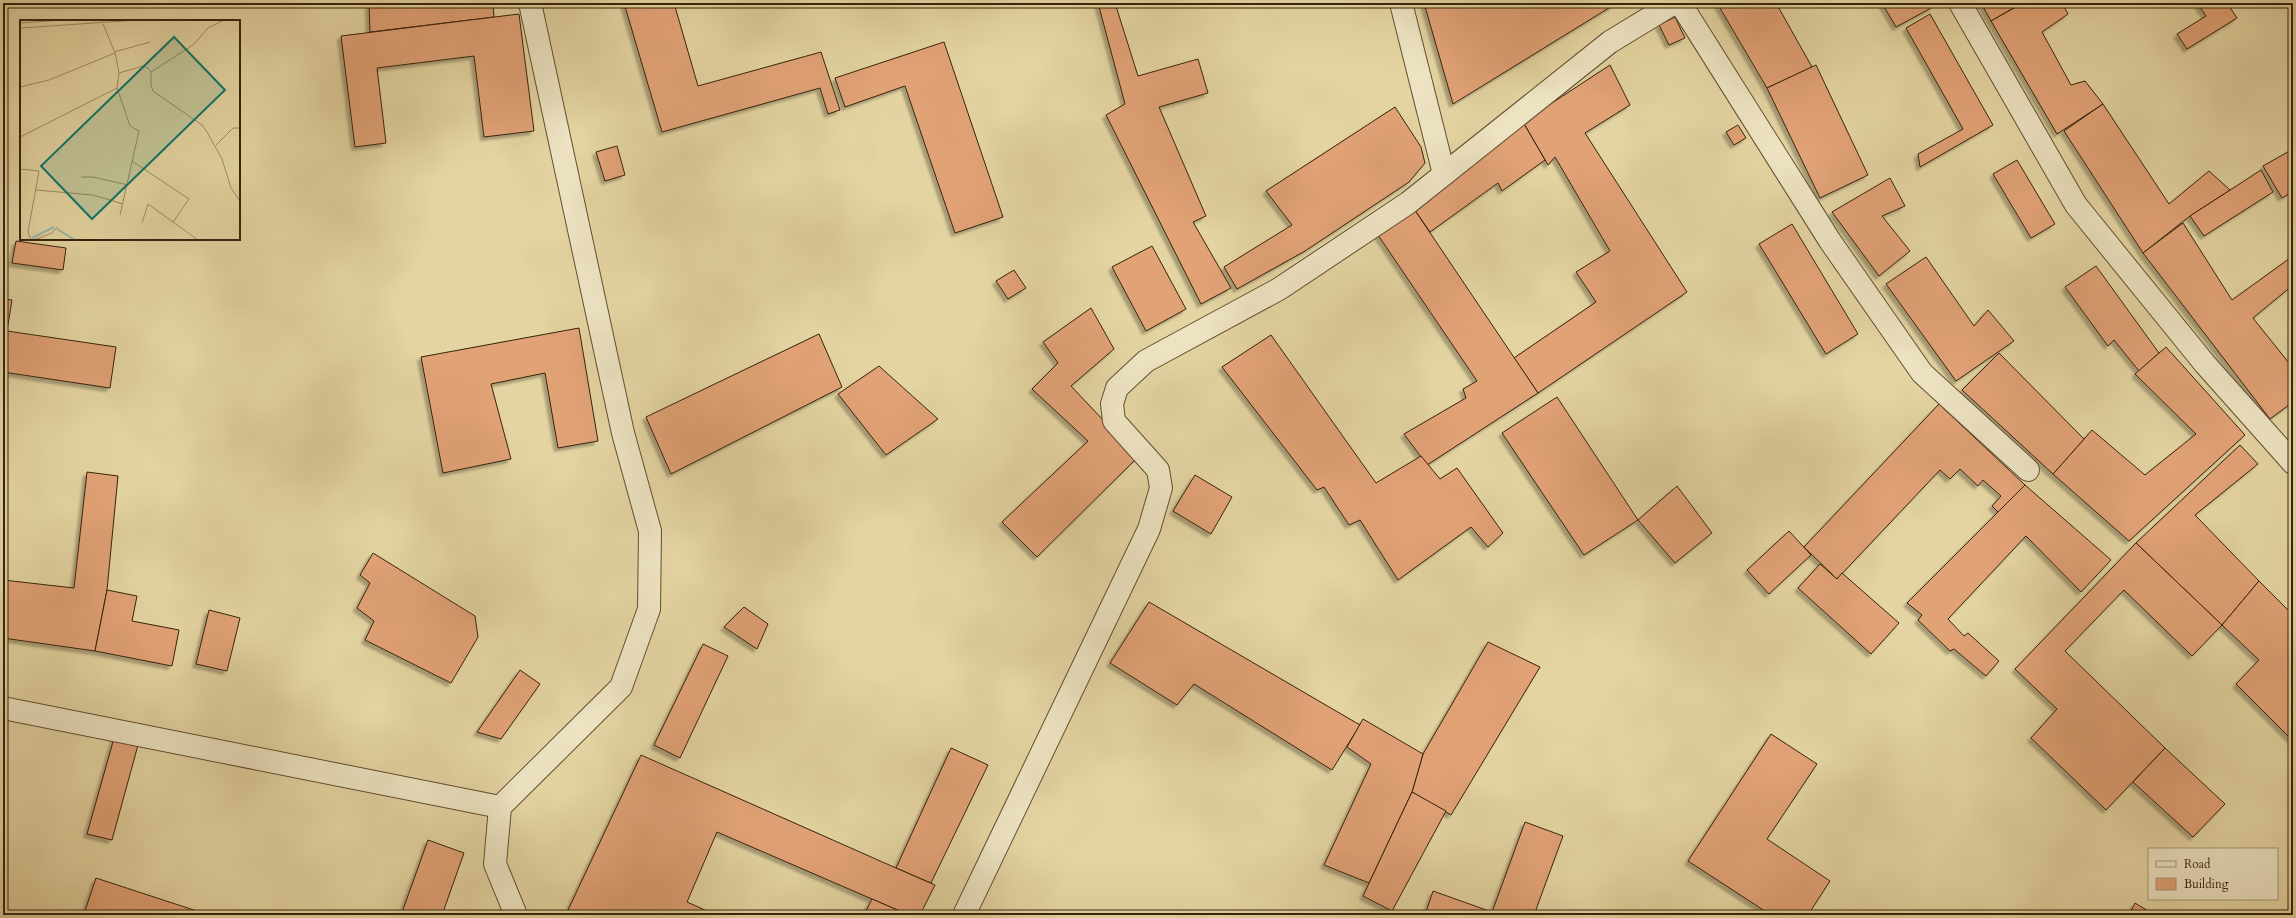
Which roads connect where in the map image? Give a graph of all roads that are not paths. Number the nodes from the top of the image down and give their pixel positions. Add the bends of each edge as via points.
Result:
1 (530, 3) edge
2 (1401, 3) edge
3 (1674, 3) edge
4 (1680, 3) edge
5 (1960, 3) edge
6 (1444, 174) junction
7 (2293, 463) edge
8 (2028, 470) dead end
9 (3, 708) edge
10 (500, 807) junction
11 (516, 915) edge
12 (964, 915) edge

1 - 10 street via 623,433 650,531 649,609 621,687
2 - 6 street
3 - 6 street via 1610,42
4 - 8 street via 1830,241 1922,373
5 - 7 street via 2076,205 2205,364
6 - 12 street via 1408,203 1279,289 1146,361 1117,388 1112,404 1114,421 1158,470 1161,488 1156,508 1149,529
9 - 10 street
10 - 11 street via 495,864

